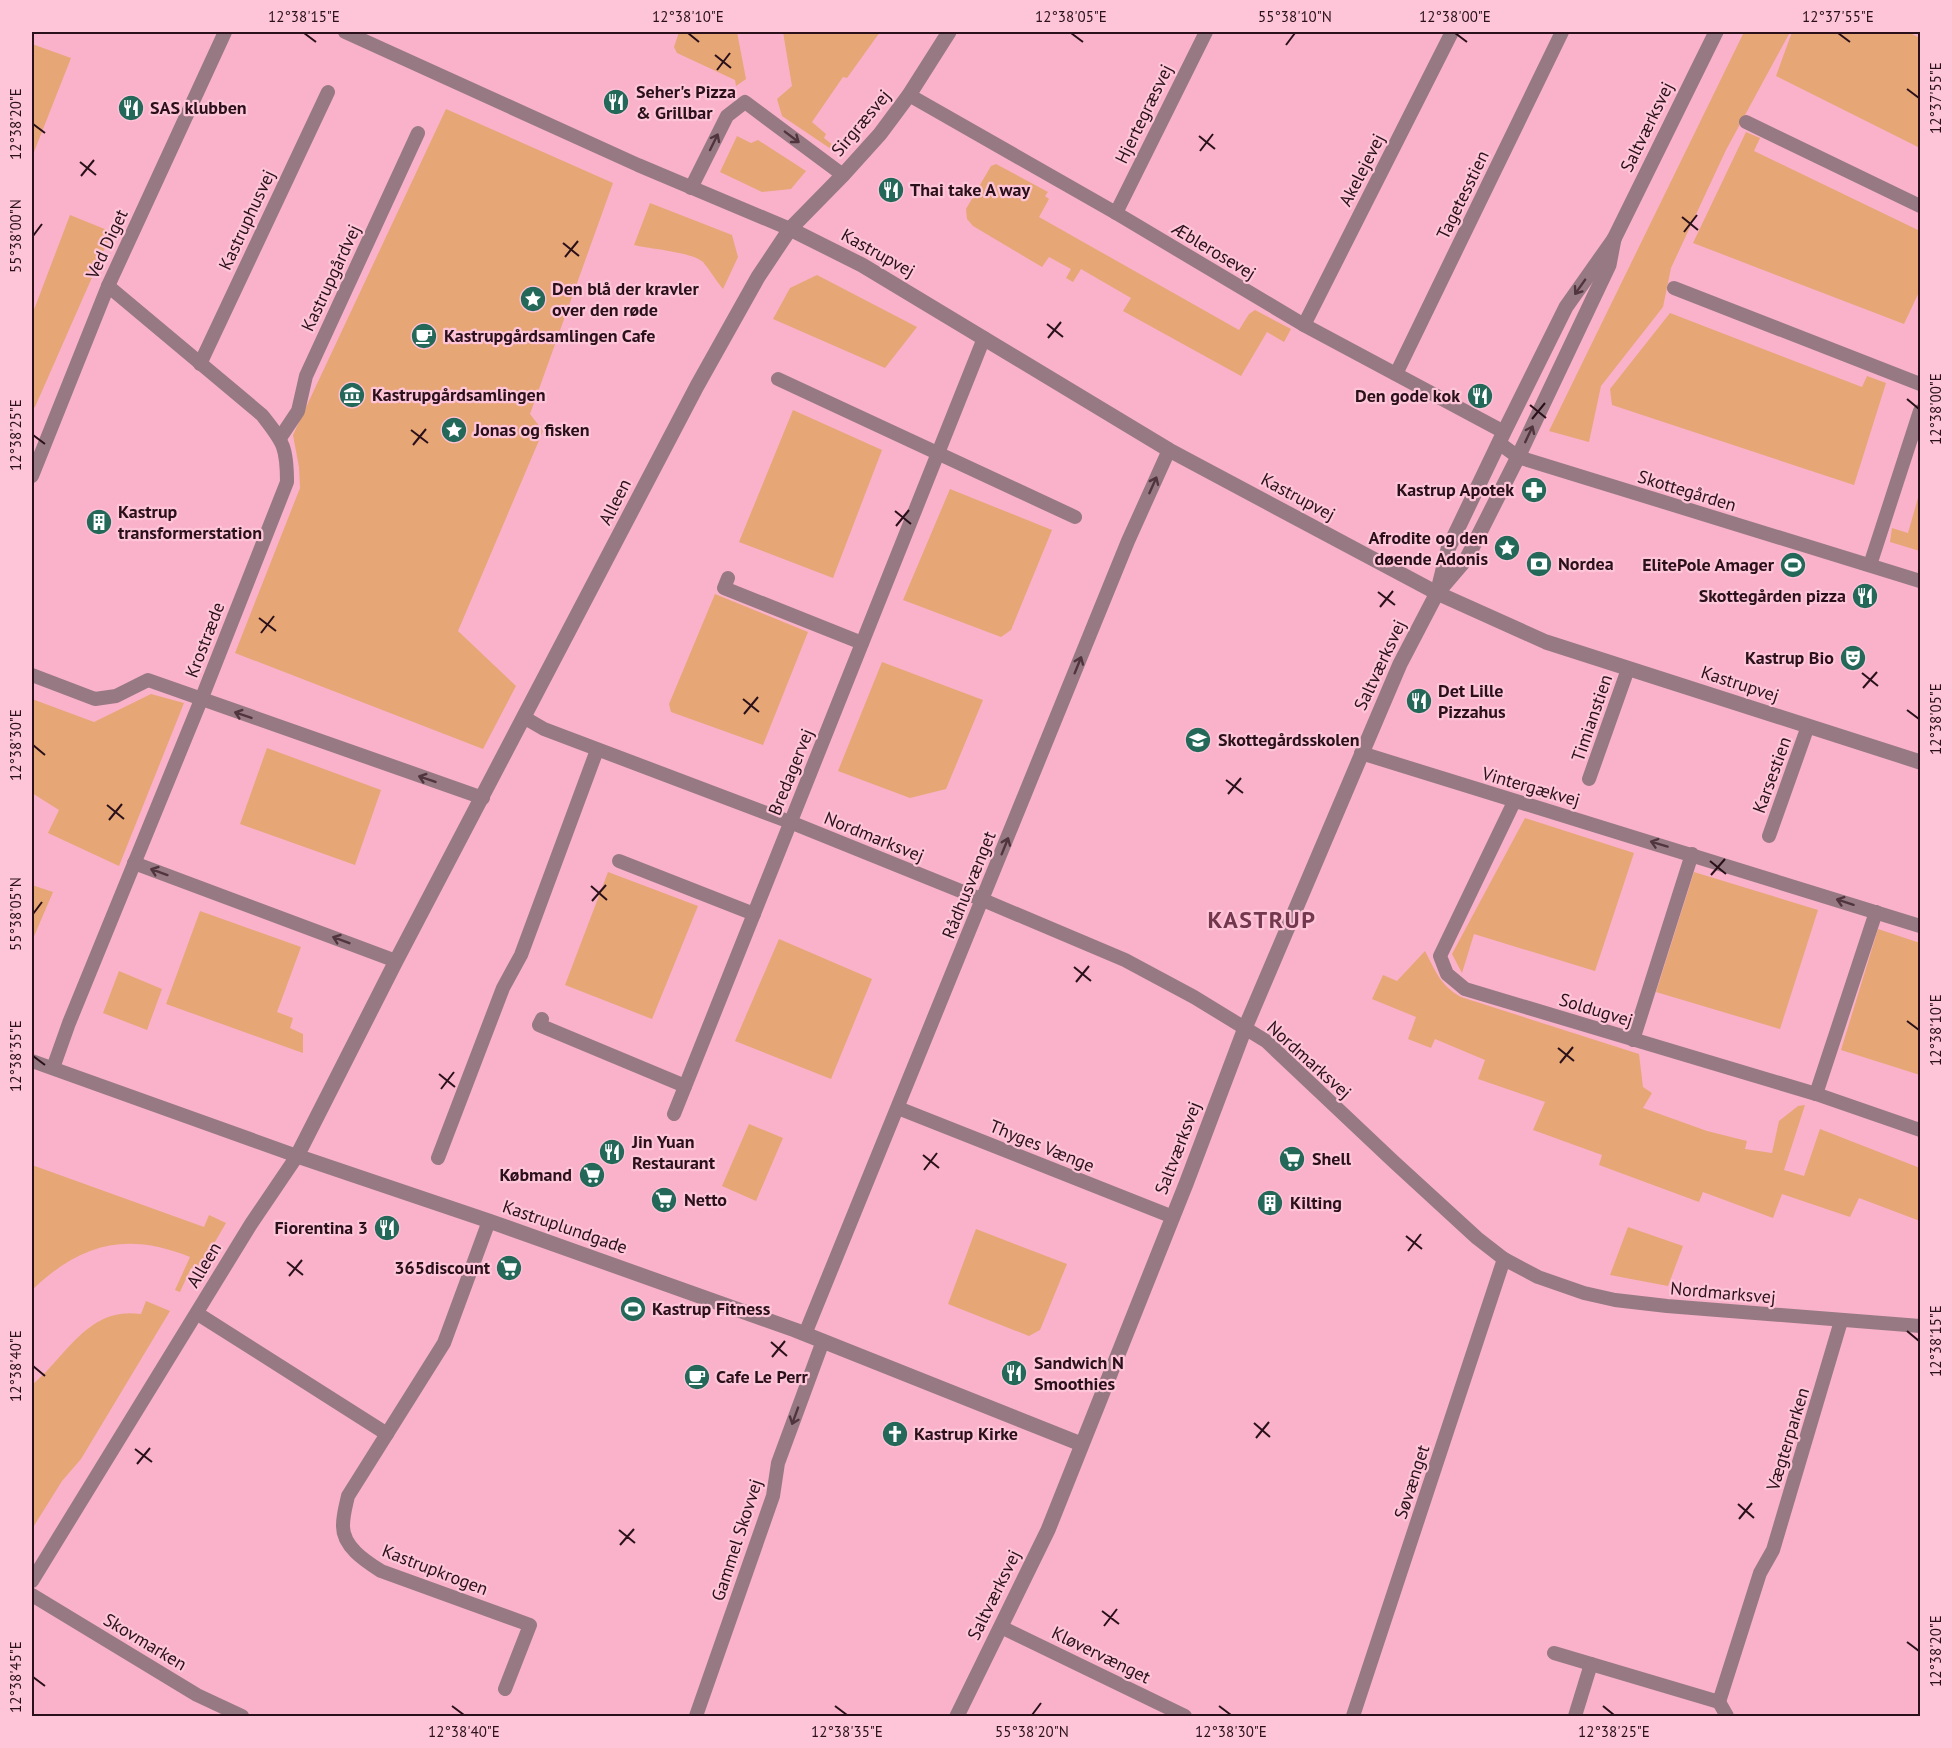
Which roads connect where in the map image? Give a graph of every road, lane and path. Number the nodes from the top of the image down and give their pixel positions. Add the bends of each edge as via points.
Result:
1 (225, 32) edge
2 (345, 32) edge
3 (949, 32) edge
4 (1206, 32) edge
5 (1452, 32) edge
6 (1562, 32) edge
7 (1716, 32) edge
8 (328, 92) dead end
9 (909, 95) junction
10 (1746, 122) dead end
11 (418, 133) dead end
12 (843, 175) junction
13 (692, 188) junction
14 (1920, 206) edge
15 (1116, 213) junction
16 (790, 229) junction
17 (1614, 239) junction
18 (108, 286) junction
19 (1674, 288) dead end
20 (1304, 325) junction
21 (984, 338) junction
22 (200, 364) junction
23 (1396, 374) junction
24 (778, 379) dead end
25 (1920, 384) edge
26 (1920, 411) edge
27 (1501, 437) junction
28 (280, 438) junction
29 (38, 439) edge
30 (1169, 450) junction
31 (938, 454) junction
32 (1518, 457) junction
33 (32, 476) edge
34 (1075, 517) dead end
35 (1870, 565) junction
36 (728, 578) dead end
37 (1920, 581) edge
38 (1437, 593) junction
39 (862, 643) junction
40 (1628, 669) junction
41 (32, 675) edge
42 (201, 700) junction
43 (525, 718) junction
44 (1808, 726) junction
45 (597, 750) junction
46 (1361, 753) junction
47 (1920, 762) edge
48 (1590, 779) dead end
49 (483, 798) junction
50 (1514, 802) junction
51 (790, 822) junction
52 (1769, 836) dead end
53 (1692, 854) junction
54 (619, 861) dead end
55 (134, 863) junction
56 (983, 900) junction
57 (1876, 912) junction
58 (754, 914) junction
59 (1920, 926) edge
60 (396, 961) junction
61 (542, 1018) dead end
62 (1245, 1028) junction
63 (1633, 1040) junction
64 (32, 1061) edge
65 (53, 1068) junction
66 (685, 1086) junction
67 (1816, 1094) junction
68 (898, 1108) junction
69 (674, 1114) dead end
70 (1920, 1130) edge
71 (297, 1156) junction
72 (438, 1158) dead end
73 (1173, 1217) junction
74 (489, 1221) junction
75 (1504, 1259) junction
76 (198, 1314) junction
77 (1842, 1321) junction
78 (1920, 1326) edge
79 (805, 1334) junction
80 (823, 1341) junction
81 (387, 1434) junction
82 (1081, 1444) junction
83 (32, 1581) edge
84 (32, 1595) edge
85 (1001, 1627) junction
86 (1554, 1653) dead end
87 (1591, 1664) junction
88 (505, 1689) dead end
89 (1719, 1702) junction
90 (242, 1716) edge
91 (696, 1716) edge
92 (957, 1716) edge
93 (1185, 1716) edge
94 (1353, 1716) edge
95 (1575, 1716) edge
96 (1727, 1716) edge

1 - 18 street, Ved Diget
2 - 13 street, Kastrupvej
3 - 9 street, Sirgræsvej
4 - 15 street, Hjertegræsvej
5 - 20 street, Akelejevej
6 - 23 street, Tagetesstien
7 - 17 street, Saltværksvej
8 - 22 street, Kastruphusvej
9 - 12 street, Sirgræsvej
9 - 15 street, Æblerosevej
10 - 14 street
11 - 28 street, Kastrupgårdvej via 306,376 298,411
13 -> 12 street via 727,116 745,102
12 - 16 street, Sirgræsvej
13 - 16 street, Kastrupvej
15 - 20 street, Æblerosevej
16 - 21 street, Kastrupvej via 862,266
16 - 43 street, Alleen via 766,263 697,387
17 -> 27 street, Saltværksvej via 1566,307
32 -> 17 street, Saltværksvej via 1610,265
18 - 22 street, Krostræde
18 - 29 street, Ved Diget
19 - 25 street
20 - 23 street, Æblerosevej
21 - 30 street, Kastrupvej
21 - 31 street, Bredagervej
22 - 28 street, Krostræde via 262,415
23 - 27 street, Æblerosevej
24 - 31 street
26 - 35 street
27 - 32 street, Skottegården
27 - 38 street, Saltværksvej via 1448,549
28 - 42 street, Krostræde via 287,456 287,482
29 - 33 street, Ved Diget
30 - 38 street, Kastrupvej
56 -> 30 street, Rådhusvænget via 1128,541
31 - 34 street
31 - 39 street, Bredagervej
32 - 35 street, Skottegården
32 - 38 street, Saltværksvej via 1467,558
35 - 37 street, Skottegården
36 - 39 street via 724,588
38 - 40 street, Kastrupvej via 1546,642
38 - 46 street, Saltværksvej
39 - 51 street, Bredagervej
40 - 44 street, Kastrupvej
40 - 48 street, Timianstien
41 - 42 street via 95,699 116,696 147,680
49 -> 42 street
42 - 55 street, Krostræde
43 - 45 street, Nordmarksvej
43 - 49 street, Alleen
44 - 47 street, Kastrupvej
44 - 52 street, Karsestien
45 - 51 street, Nordmarksvej
45 - 72 street via 521,955 503,988
46 - 50 street, Vintergækvej
46 - 62 street, Saltværksvej
49 - 60 street, Alleen
53 -> 50 street, Vintergækvej
50 - 63 street, Soldugvej via 1440,956 1447,974 1465,989
51 - 56 street, Nordmarksvej
51 - 58 street, Bredagervej
57 -> 53 street, Vintergækvej
53 - 63 street
54 - 58 street
60 -> 55 street
55 - 65 street, Krostræde
56 - 62 street, Nordmarksvej via 1125,960
56 - 68 street, Rådhusvænget
57 - 59 street, Vintergækvej
57 - 67 street
58 - 66 street, Bredagervej
60 - 71 street, Alleen
61 - 66 street via 539,1025
62 - 73 street, Saltværksvej
62 - 75 street, Nordmarksvej via 1266,1041 1451,1215
63 - 67 street, Soldugvej
64 - 65 street, Kastruplundgade
65 - 71 street, Kastruplundgade
66 - 69 street, Bredagervej
67 - 70 street, Soldugvej
68 - 73 street, Thyges Vænge
68 - 79 street, Rådhusvænget
71 - 74 street, Kastruplundgade
71 - 76 street, Alleen
73 - 82 street, Saltværksvej
74 - 79 street, Kastruplundgade
74 - 81 street, Kastrupkrogen via 444,1343
75 - 77 street, Nordmarksvej via 1543,1278 1615,1300
75 - 94 street, Søvænget
76 - 81 street
76 - 83 street, Alleen
77 - 78 street, Nordmarksvej
77 - 89 street, Vægterparken via 1773,1550 1760,1572
79 - 80 street, Kastruplundgade
80 - 82 street, Kastruplundgade
80 -> 91 street, Gammel Skovvej via 778,1462 773,1496
81 - 88 street, Kastrupkrogen via 348,1496 344,1534 351,1547 381,1571 530,1625
82 - 85 street, Saltværksvej via 1048,1530
84 - 90 street, Skovmarken via 197,1695
85 - 92 street, Saltværksvej
85 - 93 street, Kløvervænget
86 - 87 street
87 - 89 street
87 - 95 street
89 - 96 street

